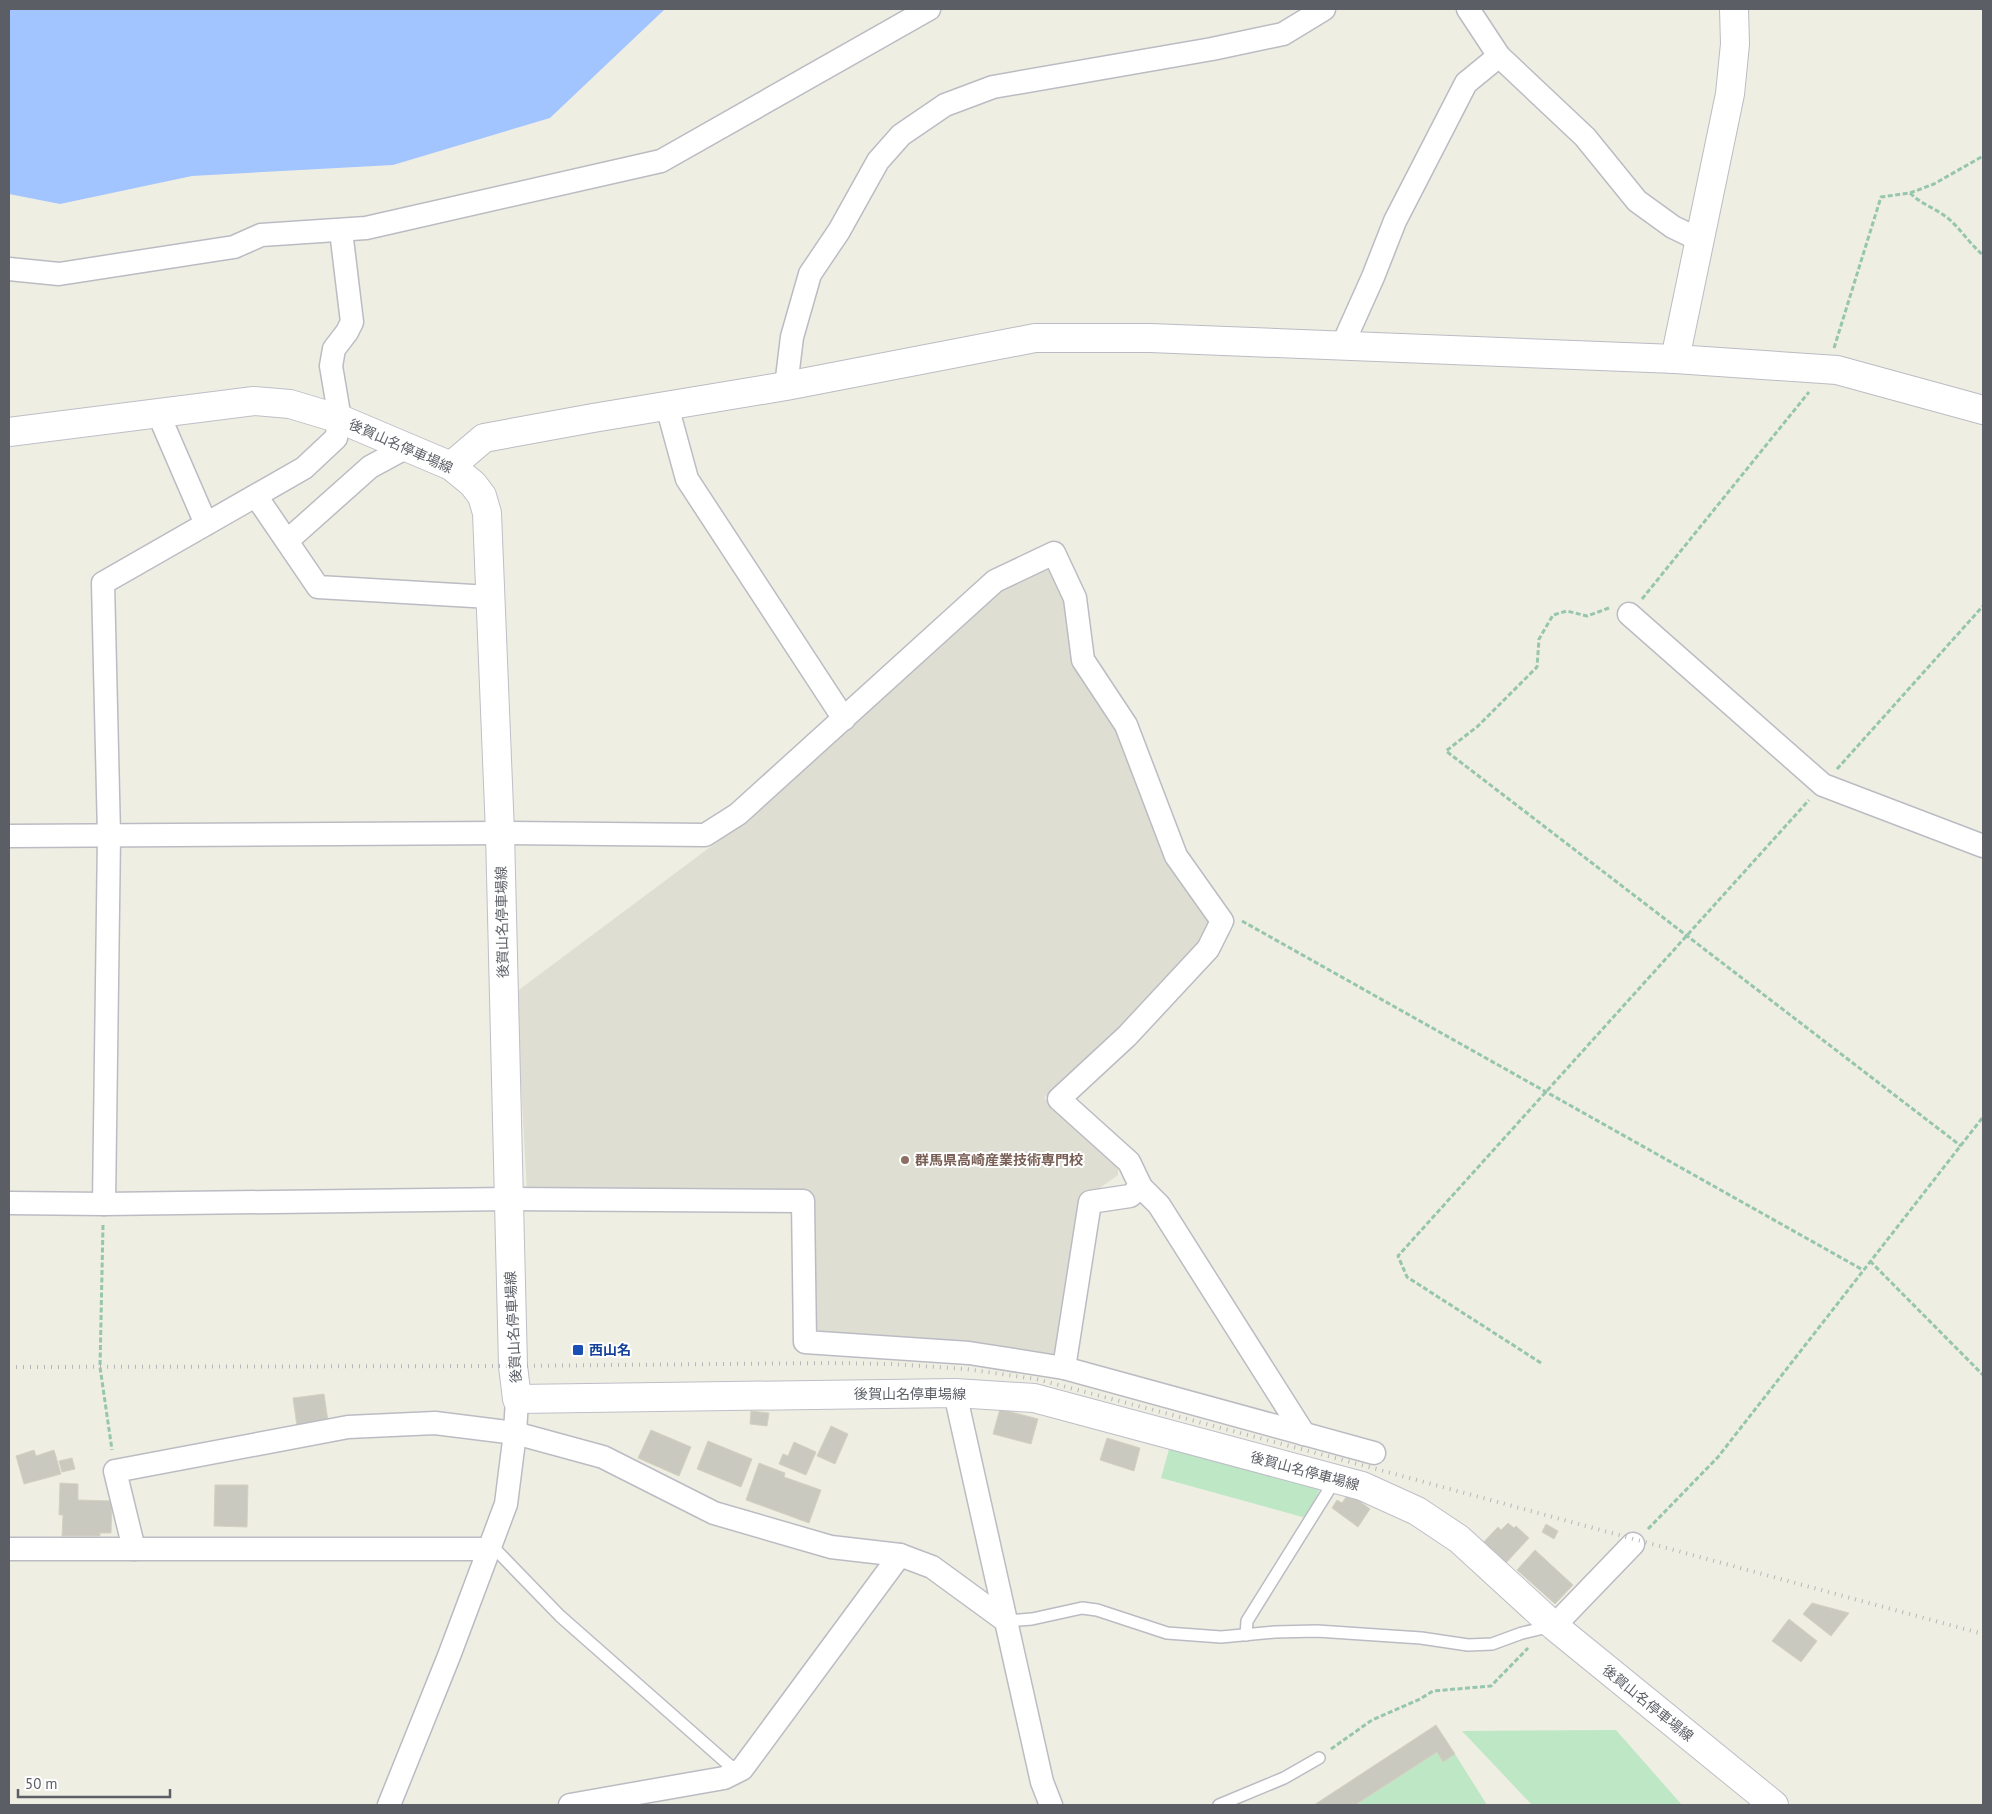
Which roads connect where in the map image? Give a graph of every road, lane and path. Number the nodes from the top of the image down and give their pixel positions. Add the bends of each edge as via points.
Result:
1 (929, 9) edge
2 (1324, 9) edge
3 (1468, 9) edge
4 (1734, 9) edge
5 (1499, 56) junction
6 (1983, 156) edge
7 (1910, 193) junction
8 (341, 231) junction
9 (1700, 240) junction
10 (1983, 255) edge
11 (9, 269) edge
12 (1342, 346) junction
13 (1675, 359) junction
14 (1826, 370) junction
15 (786, 386) junction
16 (668, 406) junction
17 (1983, 410) edge
18 (158, 413) junction
19 (340, 419) junction
20 (9, 432) edge
21 (407, 447) junction
22 (451, 466) junction
23 (256, 496) junction
24 (206, 524) junction
25 (286, 541) junction
26 (490, 597) junction
27 (1983, 606) edge
28 (1630, 614) junction
29 (844, 719) junction
30 (1823, 785) junction
31 (500, 833) junction
32 (9, 836) edge
33 (109, 836) junction
34 (1983, 846) edge
35 (1222, 921) junction
36 (1687, 935) junction
37 (1546, 1092) junction
38 (1983, 1117) edge
39 (1961, 1146) junction
40 (1140, 1187) junction
41 (508, 1199) junction
42 (9, 1203) edge
43 (104, 1204) junction
44 (1870, 1261) junction
45 (1863, 1270) junction
46 (1541, 1363) dead end
47 (1064, 1368) junction
48 (1983, 1375) edge
49 (955, 1392) junction
50 (517, 1398) junction
51 (515, 1433) junction
52 (1304, 1434) junction
53 (1374, 1453) dead end
54 (115, 1471) junction
55 (1336, 1478) junction
56 (1637, 1540) joint
57 (9, 1549) edge
58 (134, 1549) junction
59 (489, 1549) junction
60 (900, 1555) junction
61 (1006, 1621) junction
62 (1549, 1627) junction
63 (1246, 1635) junction
64 (1319, 1758) joint
65 (737, 1772) junction
66 (389, 1805) edge
67 (570, 1805) edge
68 (1051, 1805) edge
69 (1219, 1805) edge
70 (1774, 1805) edge

1 - 8 street via 661,161
2 - 15 street via 1283,34 993,87 945,105 901,135 878,161 839,231 810,274 792,337
3 - 5 street
4 - 9 main road via 1735,44 1730,94
5 - 9 street via 1585,136 1637,202 1673,227
5 - 12 street via 1466,83 1395,222
6 - 7 path via 1934,184
7 - 10 path via 1919,202 1951,220
7 - 14 path via 1881,197
8 - 11 street via 261,235 234,247 59,274
8 - 19 street via 352,322 334,349 331,366
9 - 13 main road
12 - 13 main road
12 - 15 main road via 1150,338 1035,338
13 - 14 main road
14 - 17 main road via 1837,370
14 - 28 path
15 - 16 main road
16 - 22 main road via 484,438
16 - 29 street via 687,479
18 - 19 main road, 後賀山名停車場線 via 254,400 290,404
18 - 20 main road, 後賀山名停車場線
18 - 24 street
19 - 21 main road, 後賀山名停車場線
19 - 23 street via 336,438 304,468
21 - 22 main road, 後賀山名停車場線
21 - 25 street via 370,467
22 - 26 main road, 後賀山名停車場線 via 482,496 487,513
23 - 24 street
23 - 25 street
24 - 33 street via 103,583
25 - 26 street via 318,587
26 - 31 main road, 後賀山名停車場線
27 - 30 path
28 - 30 street
28 - 36 path via 1609,608 1587,616 1567,611 1553,615 1540,639 1537,667 1478,726 1446,751
29 - 31 street via 738,814 705,835
29 - 35 street via 995,581 1054,553 1075,598 1083,660 1126,725 1176,856
30 - 34 street
30 - 36 path
31 - 33 street
31 - 41 main road, 後賀山名停車場線
32 - 33 street
33 - 43 street
35 - 37 path via 1242,921
35 - 40 street via 1208,949 1127,1036 1059,1099 1129,1162
36 - 37 path
36 - 39 path
37 - 45 path
37 - 46 path via 1398,1256 1407,1277
38 - 39 path
39 - 44 path
40 - 47 street via 1130,1196 1090,1202
40 - 52 street via 1159,1205
41 - 43 street
41 - 47 street via 803,1201 805,1342 969,1353
41 - 50 main road, 後賀山名停車場線 via 513,1366
42 - 43 street
43 - 54 path via 100,1367
44 - 45 path
44 - 48 path
45 - 56 path via 1718,1457
47 - 52 street
49 - 50 main road, 後賀山名停車場線
49 - 55 main road, 後賀山名停車場線 via 1034,1398
49 - 61 street
50 - 51 street
51 - 54 street via 435,1423 348,1427
51 - 59 street via 506,1504
51 - 60 street via 603,1457 714,1514 831,1547
52 - 53 street
54 - 58 street
55 - 62 main road, 後賀山名停車場線 via 1417,1511 1459,1539
55 - 63 lane via 1247,1621
56 - 62 street
57 - 58 street
58 - 59 street
59 - 65 lane via 498,1552 560,1616
59 - 66 street
60 - 61 street via 932,1567
60 - 65 street
61 - 63 lane via 1082,1608 1167,1633 1221,1637
61 - 68 street via 1042,1782
62 - 63 lane via 1492,1644 1468,1645 1422,1638 1317,1631
62 - 64 path via 1491,1686 1433,1691 1372,1720
62 - 70 main road, 後賀山名停車場線
64 - 69 lane via 1284,1778
65 - 67 street via 724,1778

